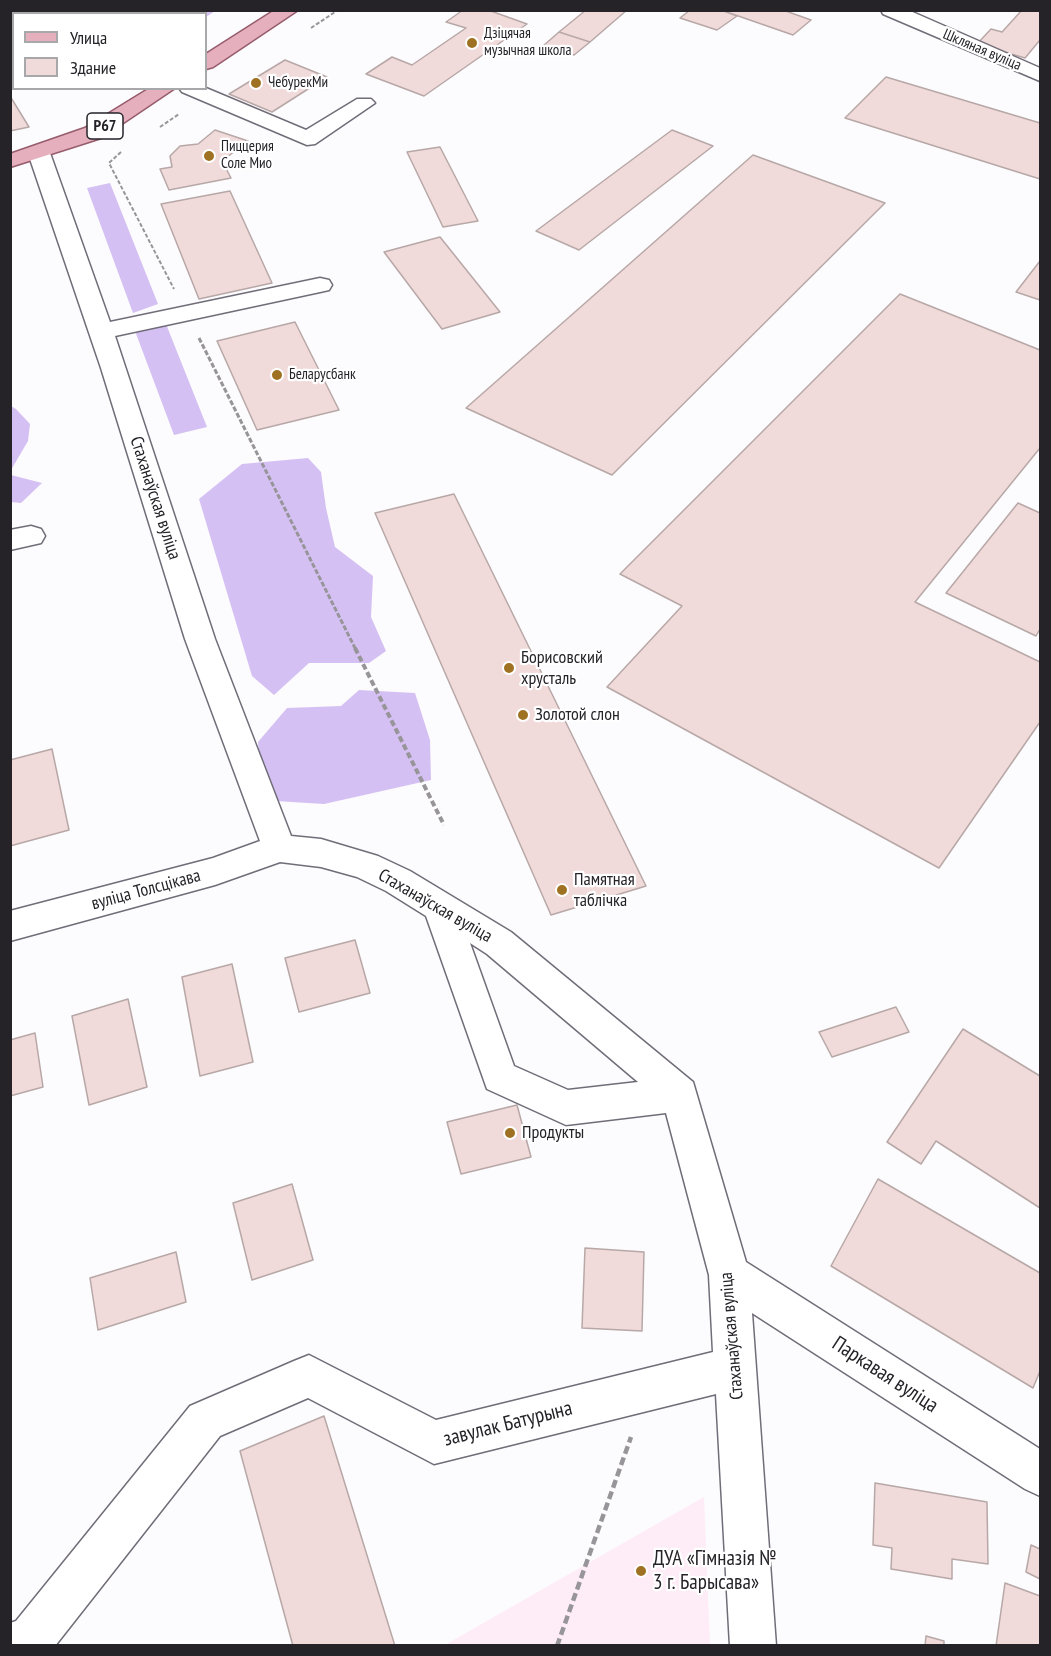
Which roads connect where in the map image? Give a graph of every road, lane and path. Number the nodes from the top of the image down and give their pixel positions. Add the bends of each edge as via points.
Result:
1 (289, 10) edge
2 (338, 10) edge
3 (890, 10) edge
4 (310, 29) dead end
5 (207, 62) edge
6 (1041, 75) edge
7 (162, 90) edge
8 (198, 92) edge
9 (364, 103) dead end
10 (151, 133) dead end
11 (123, 151) dead end
12 (39, 153) junction
13 (10, 161) edge
14 (320, 285) dead end
15 (186, 314) junction
16 (101, 332) junction
17 (444, 825) dead end
18 (279, 848) junction
19 (440, 907) junction
20 (10, 926) edge
21 (680, 1094) junction
22 (729, 1275) junction
23 (735, 1368) junction
24 (649, 1389) junction
25 (1041, 1474) edge
26 (11, 1646) edge
27 (557, 1646) edge
28 (753, 1646) edge

1 - 5 main road
2 - 4 path
3 - 6 street, Шкляная вуліца
7 - 12 main road, Р67 via 93,133
8 - 9 street via 307,139
8 - 10 path
11 - 15 path via 109,163
12 - 13 main road, Р67
12 - 16 street, Стаханаўская вуліца
14 - 15 street
15 - 16 street
15 - 17 path
16 - 18 street, Стаханаўская вуліца via 200,639
18 - 19 street, Стаханаўская вуліца via 321,853 366,867
18 - 20 street, вуліца Толсцікава via 215,871
19 - 21 street, Стаханаўская вуліца via 499,943
19 - 21 street via 500,1077 566,1108
21 - 22 street, Стаханаўская вуліца
22 - 23 street, Стаханаўская вуліца
22 - 25 street, Паркавая вуліца
23 - 24 street, завулак Батурына
23 - 28 street, Стаханаўская вуліца
24 - 26 street, завулак Батурына via 434,1442 309,1376 205,1421 32,1638
24 - 27 path

